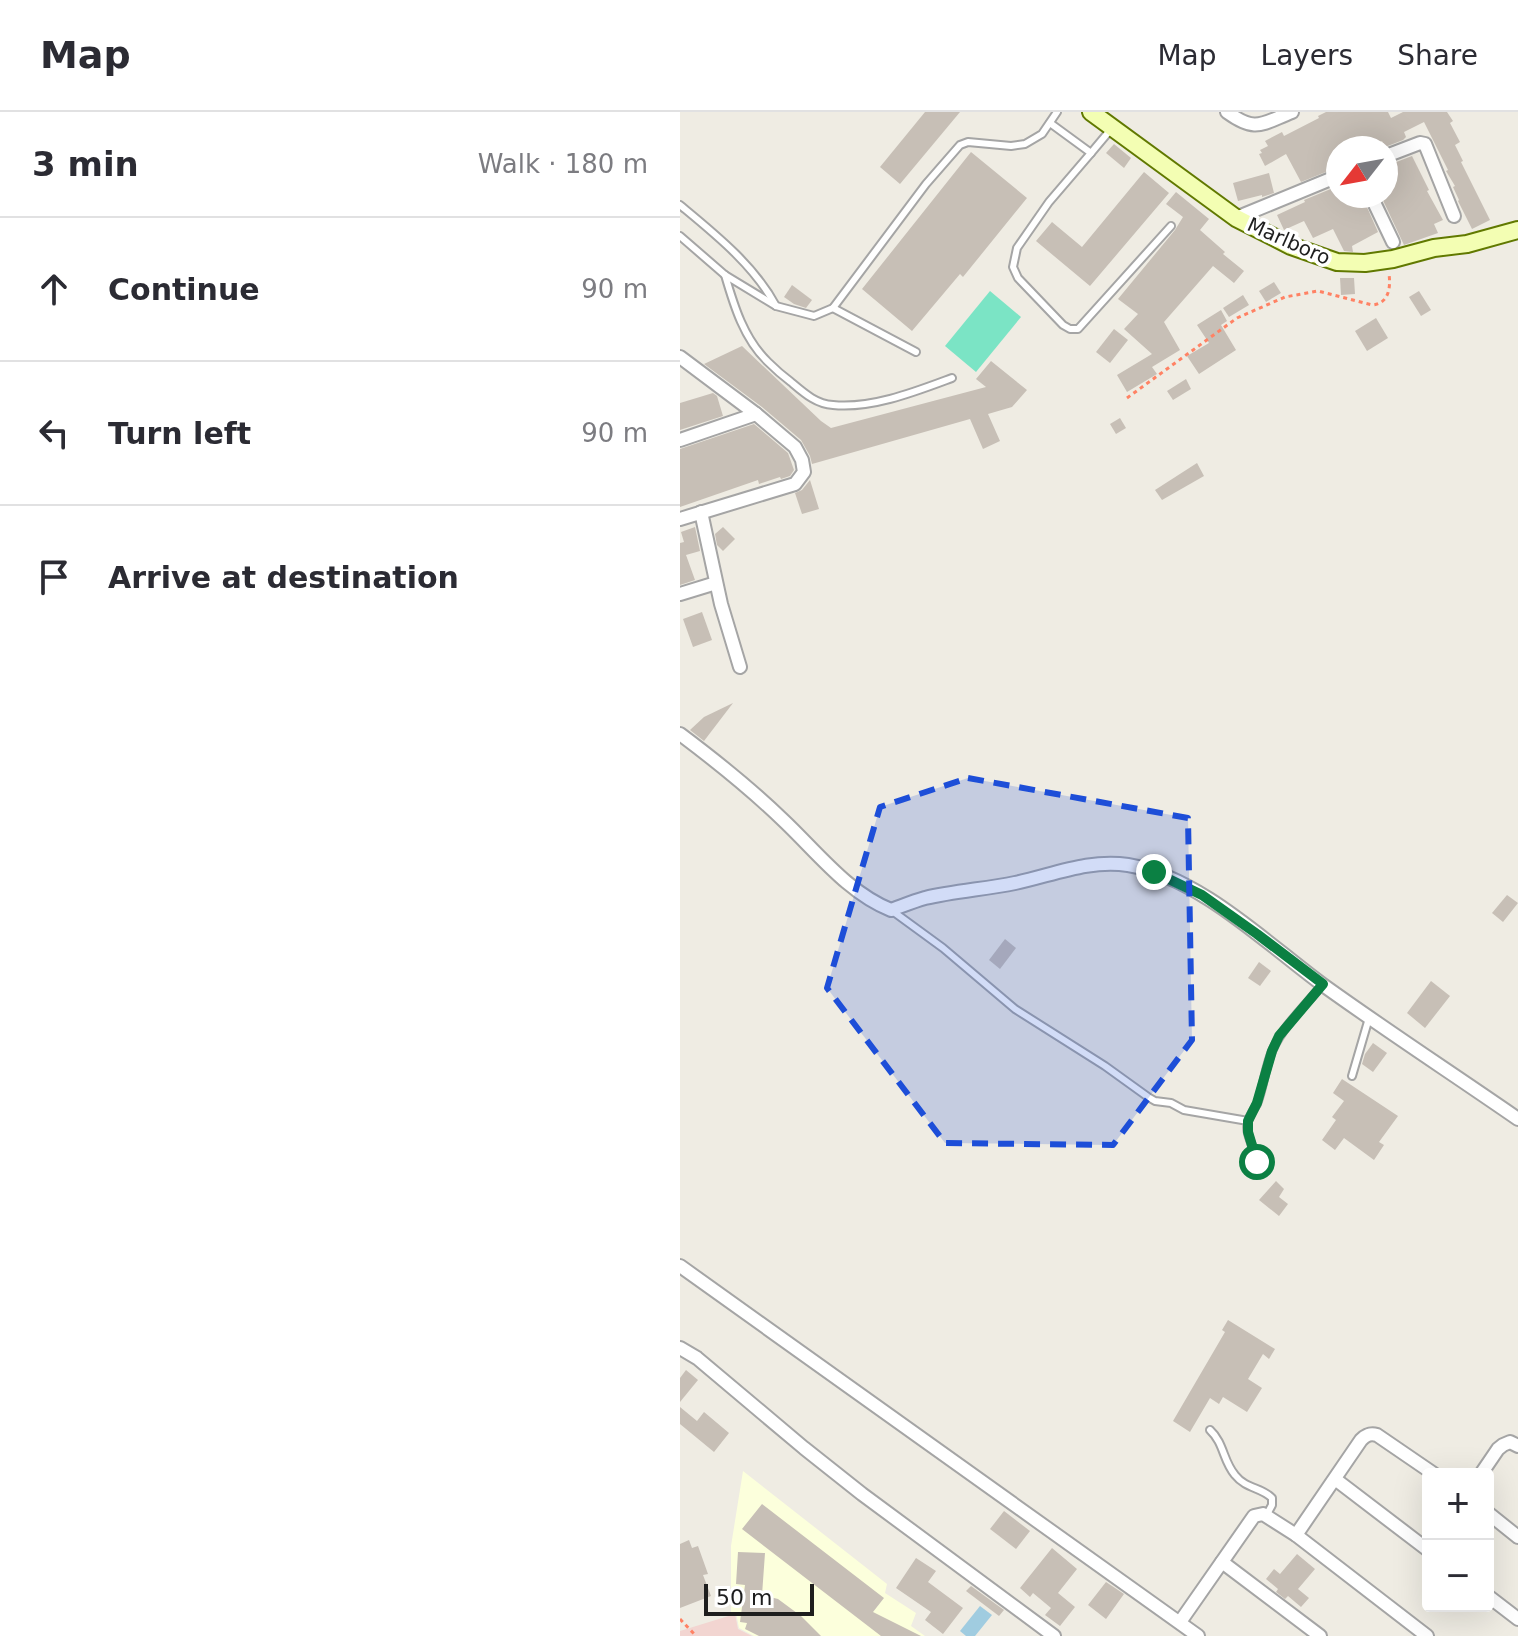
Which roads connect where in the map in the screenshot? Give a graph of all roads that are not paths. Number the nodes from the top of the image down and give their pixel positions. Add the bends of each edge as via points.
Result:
1 (1057, 112) edge
2 (1091, 112) edge
3 (1227, 112) edge
4 (1292, 112) edge
5 (1050, 123) junction
6 (1113, 128) junction
7 (1398, 151) edge
8 (1091, 153) junction
9 (1326, 181) edge
10 (680, 205) edge
11 (1377, 208) edge
12 (1454, 216) dead end
13 (1236, 218) junction
14 (1171, 226) dead end
15 (1518, 230) edge
16 (680, 236) edge
17 (1393, 242) dead end
18 (725, 275) junction
19 (776, 306) junction
20 (833, 308) junction
21 (916, 352) dead end
22 (680, 357) edge
23 (952, 378) dead end
24 (756, 414) junction
25 (680, 440) edge
26 (701, 512) junction
27 (680, 519) edge
28 (716, 583) junction
29 (680, 594) edge
30 (740, 667) dead end
31 (680, 734) edge
32 (891, 910) junction
33 (1323, 984) junction
34 (1370, 1016) junction
35 (1352, 1076) dead end
36 (1518, 1119) edge
37 (1248, 1121) junction
38 (1254, 1175) dead end
39 (680, 1266) edge
40 (680, 1348) edge
41 (1210, 1430) dead end
42 (1518, 1446) edge
43 (1425, 1468) edge
44 (1486, 1468) edge
45 (1335, 1479) junction
46 (1266, 1516) junction
47 (1494, 1518) edge
48 (1296, 1535) junction
49 (1518, 1537) edge
50 (1422, 1545) edge
51 (1222, 1562) junction
52 (1494, 1601) edge
53 (1518, 1619) edge
54 (1180, 1622) junction
55 (1054, 1636) edge
56 (1198, 1636) edge
57 (1320, 1636) edge
58 (1427, 1636) edge

1 - 5 lane
2 - 6 street, Marlboro
3 - 4 street via 1250,126
5 - 8 lane
5 - 20 lane via 1025,144 960,145
6 - 8 lane
6 - 13 street, Marlboro
7 - 12 street via 1425,144
8 - 14 lane via 1017,248 1013,267 1063,325 1078,329
9 - 13 street
10 - 19 lane via 765,286
11 - 17 street
13 - 15 street, Marlboro via 1337,262 1393,259
16 - 18 lane
18 - 19 lane
18 - 23 lane via 754,345 806,396 821,403 879,401
19 - 20 lane via 814,316
20 - 21 lane
22 - 24 street
24 - 25 street
24 - 26 street via 795,447 802,460 801,479
26 - 27 street
26 - 28 street
28 - 29 street
28 - 30 street
31 - 32 street via 741,781 843,878
32 - 33 street via 1087,865 1130,866 1202,895
32 - 37 lane via 1015,1009 1148,1097 1213,1117
33 - 34 street
33 - 37 lane via 1279,1036
34 - 35 lane
34 - 36 street
37 - 38 lane via 1257,1162
39 - 54 street
40 - 55 street via 862,1494
41 - 46 lane via 1233,1474 1272,1498
42 - 44 street via 1503,1445
43 - 45 street via 1372,1434 1361,1440
45 - 48 street
45 - 50 street
46 - 48 street
46 - 51 street via 1254,1516
47 - 49 street
48 - 58 street
51 - 54 street
51 - 57 street
52 - 53 street
54 - 56 street

